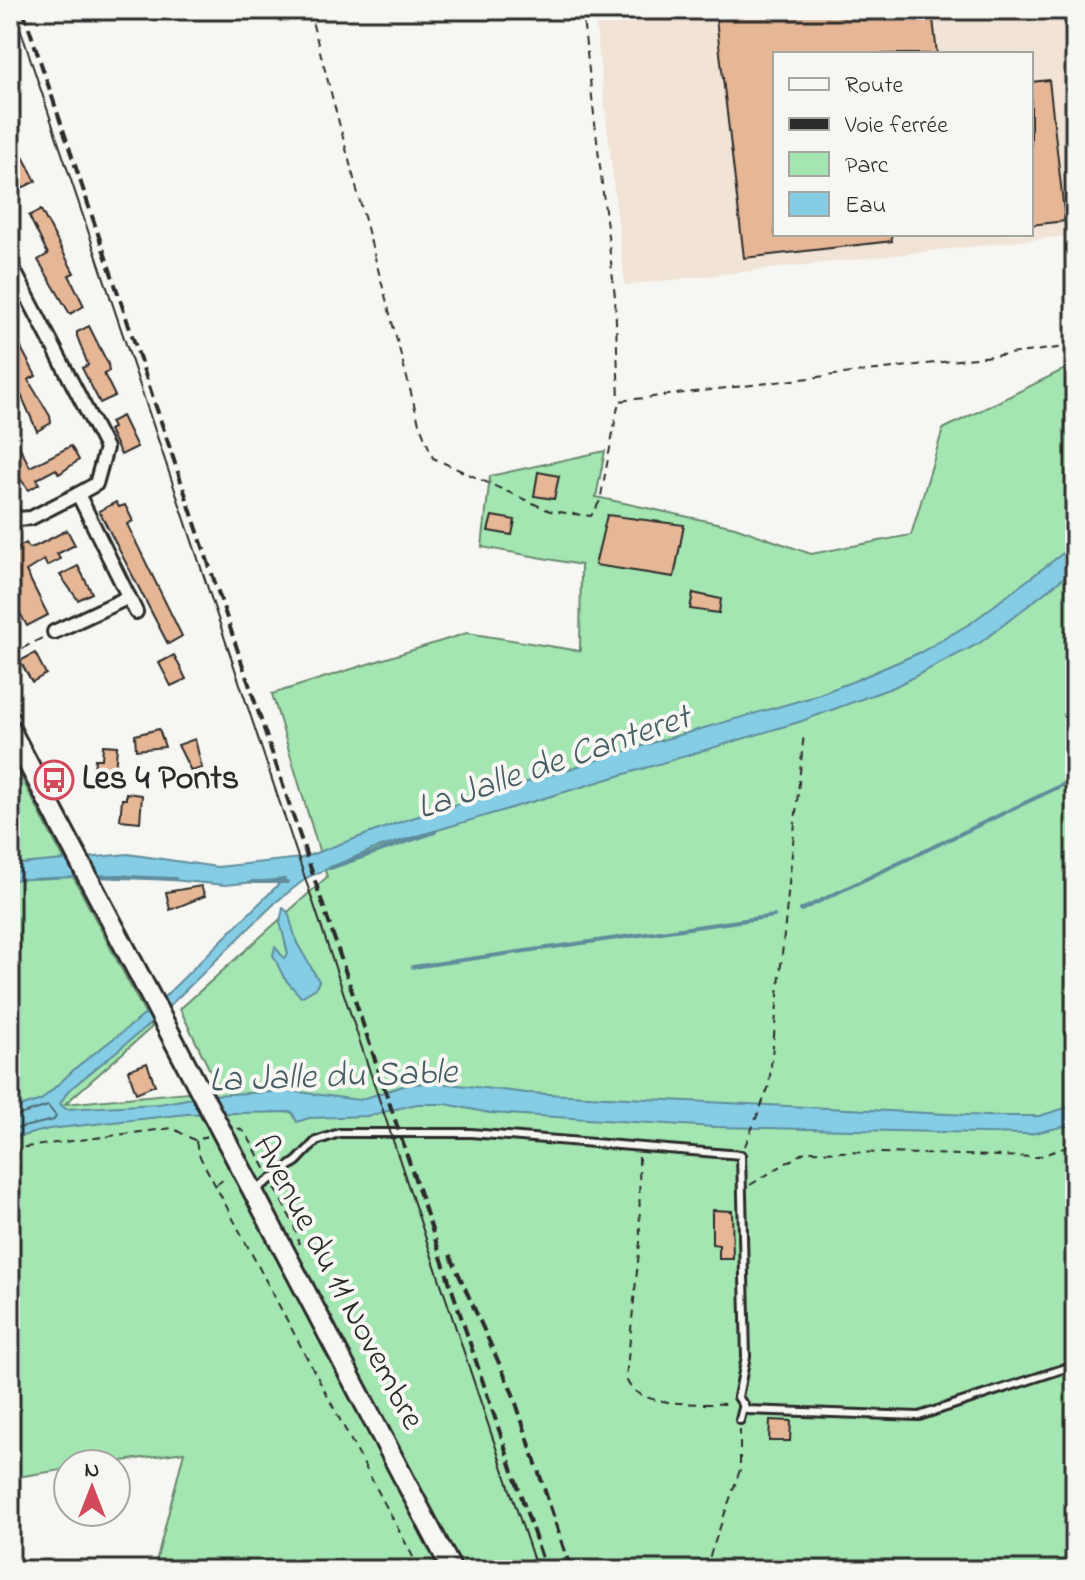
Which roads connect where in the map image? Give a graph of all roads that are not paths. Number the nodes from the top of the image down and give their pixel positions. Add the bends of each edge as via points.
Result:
1 (10, 263) edge
2 (78, 494) junction
3 (10, 510) edge
4 (129, 597) junction
5 (136, 612) dead end
6 (54, 632) road end
7 (10, 729) edge
8 (253, 1193) junction
9 (1075, 1365) edge
10 (744, 1404) junction
11 (740, 1420) road end
12 (452, 1570) edge

1 - 2 street via 106,448 96,484
2 - 3 street via 31,518 17,519
2 - 4 street
4 - 5 street
4 - 6 street
7 - 8 main road, Avenue du 11 Novembre via 223,1125
8 - 10 lane via 316,1141 339,1133 471,1133 741,1155 746,1357 738,1397
8 - 12 main road, Avenue du 11 Novembre
9 - 10 lane via 910,1418 747,1410
10 - 11 lane

